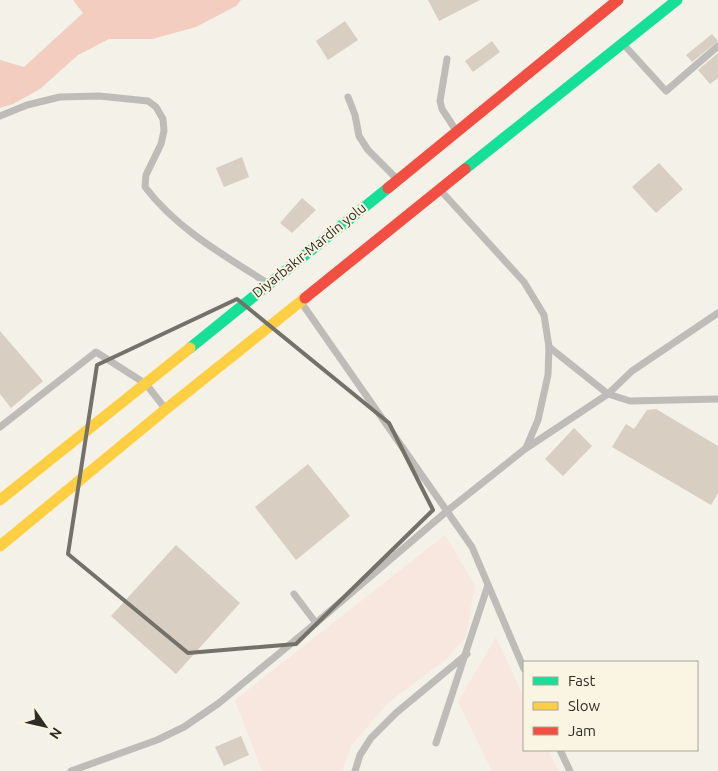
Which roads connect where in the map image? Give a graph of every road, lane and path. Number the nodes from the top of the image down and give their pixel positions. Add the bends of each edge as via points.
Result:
1 (618, 0) edge
2 (677, 0) edge
3 (623, 44) junction
4 (718, 46) edge
5 (447, 59) dead end
6 (348, 97) dead end
7 (0, 116) edge
8 (456, 131) junction
9 (398, 179) junction
10 (439, 189) junction
11 (269, 283) junction
12 (300, 301) junction
13 (718, 313) edge
14 (549, 347) junction
15 (146, 384) junction
16 (608, 394) junction
17 (718, 400) edge
18 (166, 409) junction
19 (0, 427) edge
20 (526, 449) junction
21 (0, 500) edge
22 (447, 511) junction
23 (0, 546) edge
24 (488, 585) junction
25 (294, 594) dead end
26 (316, 623) junction
27 (467, 653) junction
28 (523, 666) edge
29 (436, 744) dead end
30 (560, 751) edge
31 (71, 771) edge
32 (355, 771) edge
33 (570, 771) edge

1 - 8 highway, Diyarbakır-Mardin yolu
2 - 3 highway
3 - 4 lane via 666,91
3 - 10 highway
5 - 8 lane via 440,101
6 - 9 lane via 359,136 368,150
7 - 11 lane via 60,97 99,96 148,101 163,119 164,131 146,175 145,187 166,211 185,226 220,253
8 - 9 highway, Diyarbakır-Mardin yolu
9 - 11 highway, Diyarbakır-Mardin yolu
10 - 12 highway
10 - 14 lane via 524,282 544,316
11 - 15 highway, Diyarbakır-Mardin yolu
12 - 18 highway
12 - 22 lane
13 - 16 lane via 632,371
14 - 16 lane
14 - 20 lane via 548,375 538,420
15 - 18 lane
15 - 19 lane via 96,352
15 - 21 highway, Diyarbakır-Mardin yolu
16 - 17 lane via 630,401
16 - 20 lane
18 - 23 highway
20 - 22 lane
22 - 24 lane via 472,547
22 - 26 lane
24 - 27 lane
24 - 28 lane
25 - 26 lane
26 - 31 lane via 219,703 184,726 157,740
27 - 29 lane
27 - 32 lane via 396,712 371,738
30 - 33 lane

